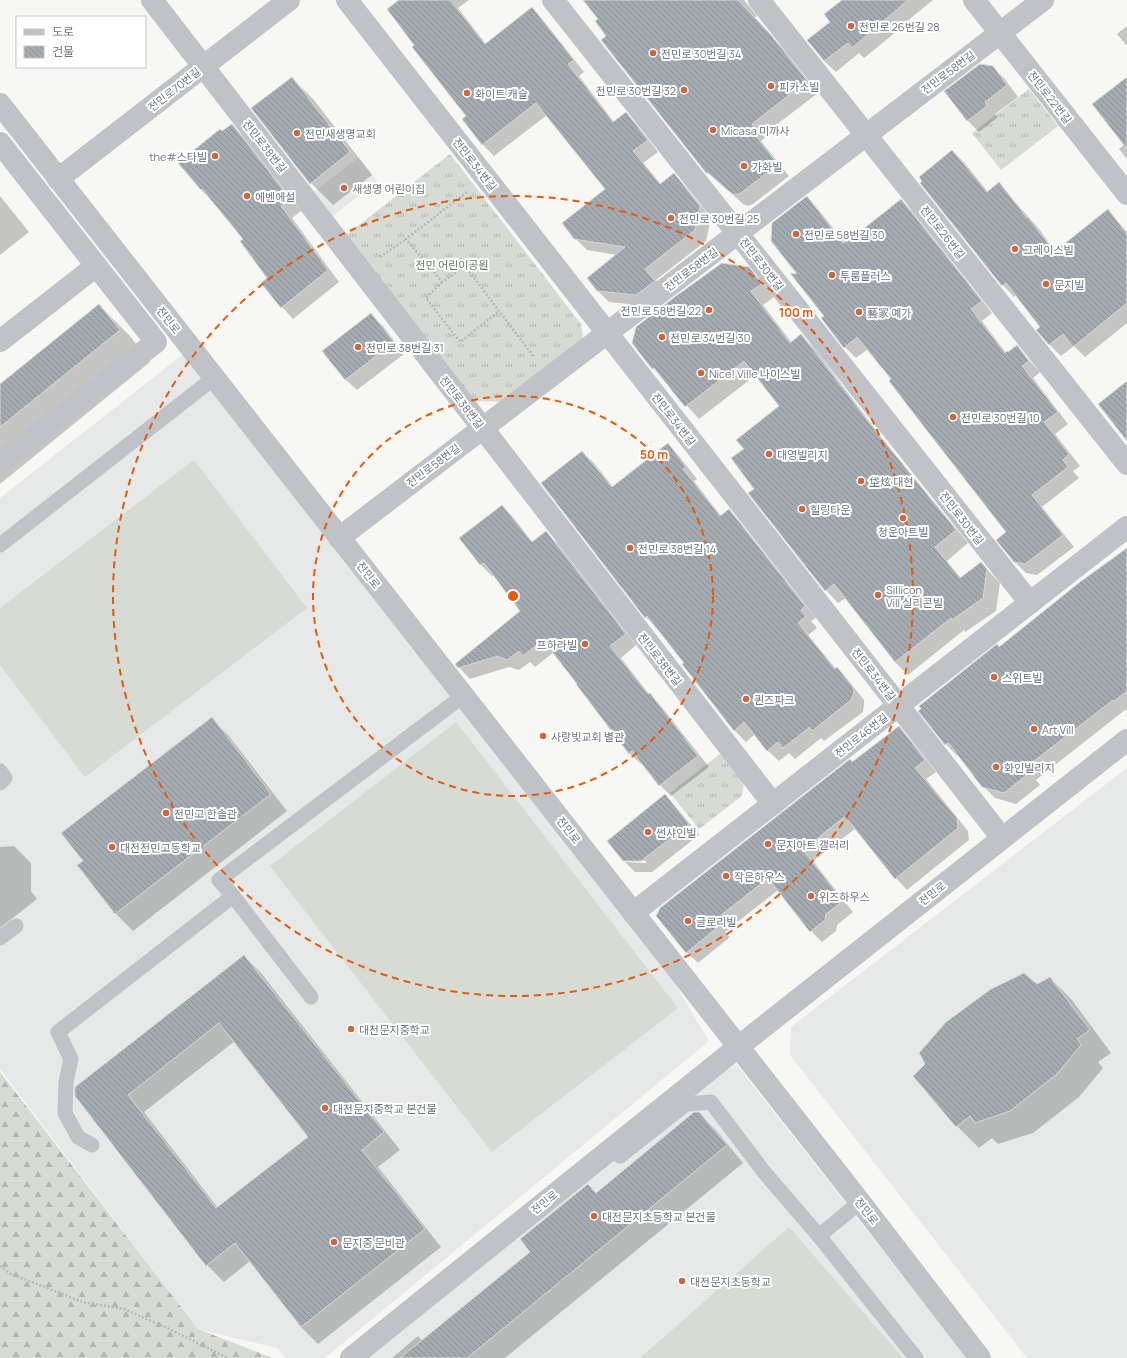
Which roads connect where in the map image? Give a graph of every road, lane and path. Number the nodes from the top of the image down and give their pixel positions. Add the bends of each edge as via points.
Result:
1 (152, 0) edge
2 (289, 0) edge
3 (347, 0) edge
4 (553, 0) edge
5 (759, 0) edge
6 (974, 0) edge
7 (1043, 0) edge
8 (999, 33) junction
9 (203, 66) junction
10 (0, 104) edge
11 (866, 135) junction
12 (0, 143) edge
13 (58, 179) junction
14 (467, 191) dead end
15 (1127, 194) edge
16 (737, 233) junction
17 (406, 239) junction
18 (375, 261) dead end
19 (96, 266) junction
20 (442, 282) junction
21 (499, 311) junction
22 (607, 333) junction
23 (0, 341) edge
24 (536, 359) dead end
25 (214, 378) junction
26 (482, 428) junction
27 (0, 463) edge
28 (1127, 464) edge
29 (1127, 527) edge
30 (339, 538) junction
31 (0, 546) edge
32 (1030, 603) junction
33 (463, 696) junction
34 (899, 706) junction
35 (1127, 740) edge
36 (0, 771) edge
37 (0, 783) edge
38 (773, 804) junction
39 (1002, 838) junction
40 (233, 896) junction
41 (634, 913) junction
42 (16, 926) dead end
43 (0, 938) edge
44 (311, 997) dead end
45 (738, 1047) junction
46 (92, 1145) dead end
47 (609, 1164) dead end
48 (860, 1202) junction
49 (818, 1236) junction
50 (0, 1266) edge
51 (228, 1358) edge
52 (351, 1358) edge
53 (916, 1358) edge
54 (980, 1358) edge

1 - 9 street, 전민로38번길
2 - 9 street, 전민로70번길
3 - 22 street, 전민로34번길
4 - 16 street, 전민로30번길
5 - 11 street, 전민로26번길
6 - 8 street, 전민로22번길
7 - 8 street, 전민로58번길
8 - 11 street, 전민로58번길
8 - 15 street, 전민로22번길
9 - 13 street, 전민로70번길
9 - 26 street, 전민로38번길
10 - 13 street, 전민로
11 - 16 street, 전민로58번길
11 - 28 street, 전민로26번길
12 - 19 street
13 - 25 street, 전민로
14 - 17 path
16 - 22 street, 전민로58번길
16 - 32 street, 전민로30번길
17 - 18 path
17 - 20 path
19 - 23 street
19 - 27 street via 156,342
20 - 21 path via 465,266
20 - 21 path via 426,298 460,342
21 - 24 path
22 - 26 street, 전민로58번길
22 - 34 street, 전민로34번길
25 - 30 street, 전민로
25 - 31 lane
26 - 30 street, 전민로58번길
26 - 38 street, 전민로38번길
29 - 32 street, 전민로46번길
30 - 33 street, 전민로
32 - 34 street, 전민로46번길
33 - 40 lane via 219,880
33 - 41 street, 전민로
34 - 38 street, 전민로46번길
34 - 39 street, 전민로34번길
35 - 39 street, 전민로
36 - 37 lane via 5,778
38 - 41 street, 전민로46번길
39 - 45 street, 전민로
40 - 44 lane
40 - 46 lane via 58,1032 71,1059 66,1082 65,1113 78,1137
41 - 45 street, 전민로
42 - 43 lane
45 - 48 street, 전민로
45 - 52 street, 전민로
47 - 49 lane via 686,1104 712,1102 764,1172
48 - 49 lane
48 - 54 street, 전민로
49 - 53 lane
50 - 51 path via 11,1274 83,1302 124,1309

